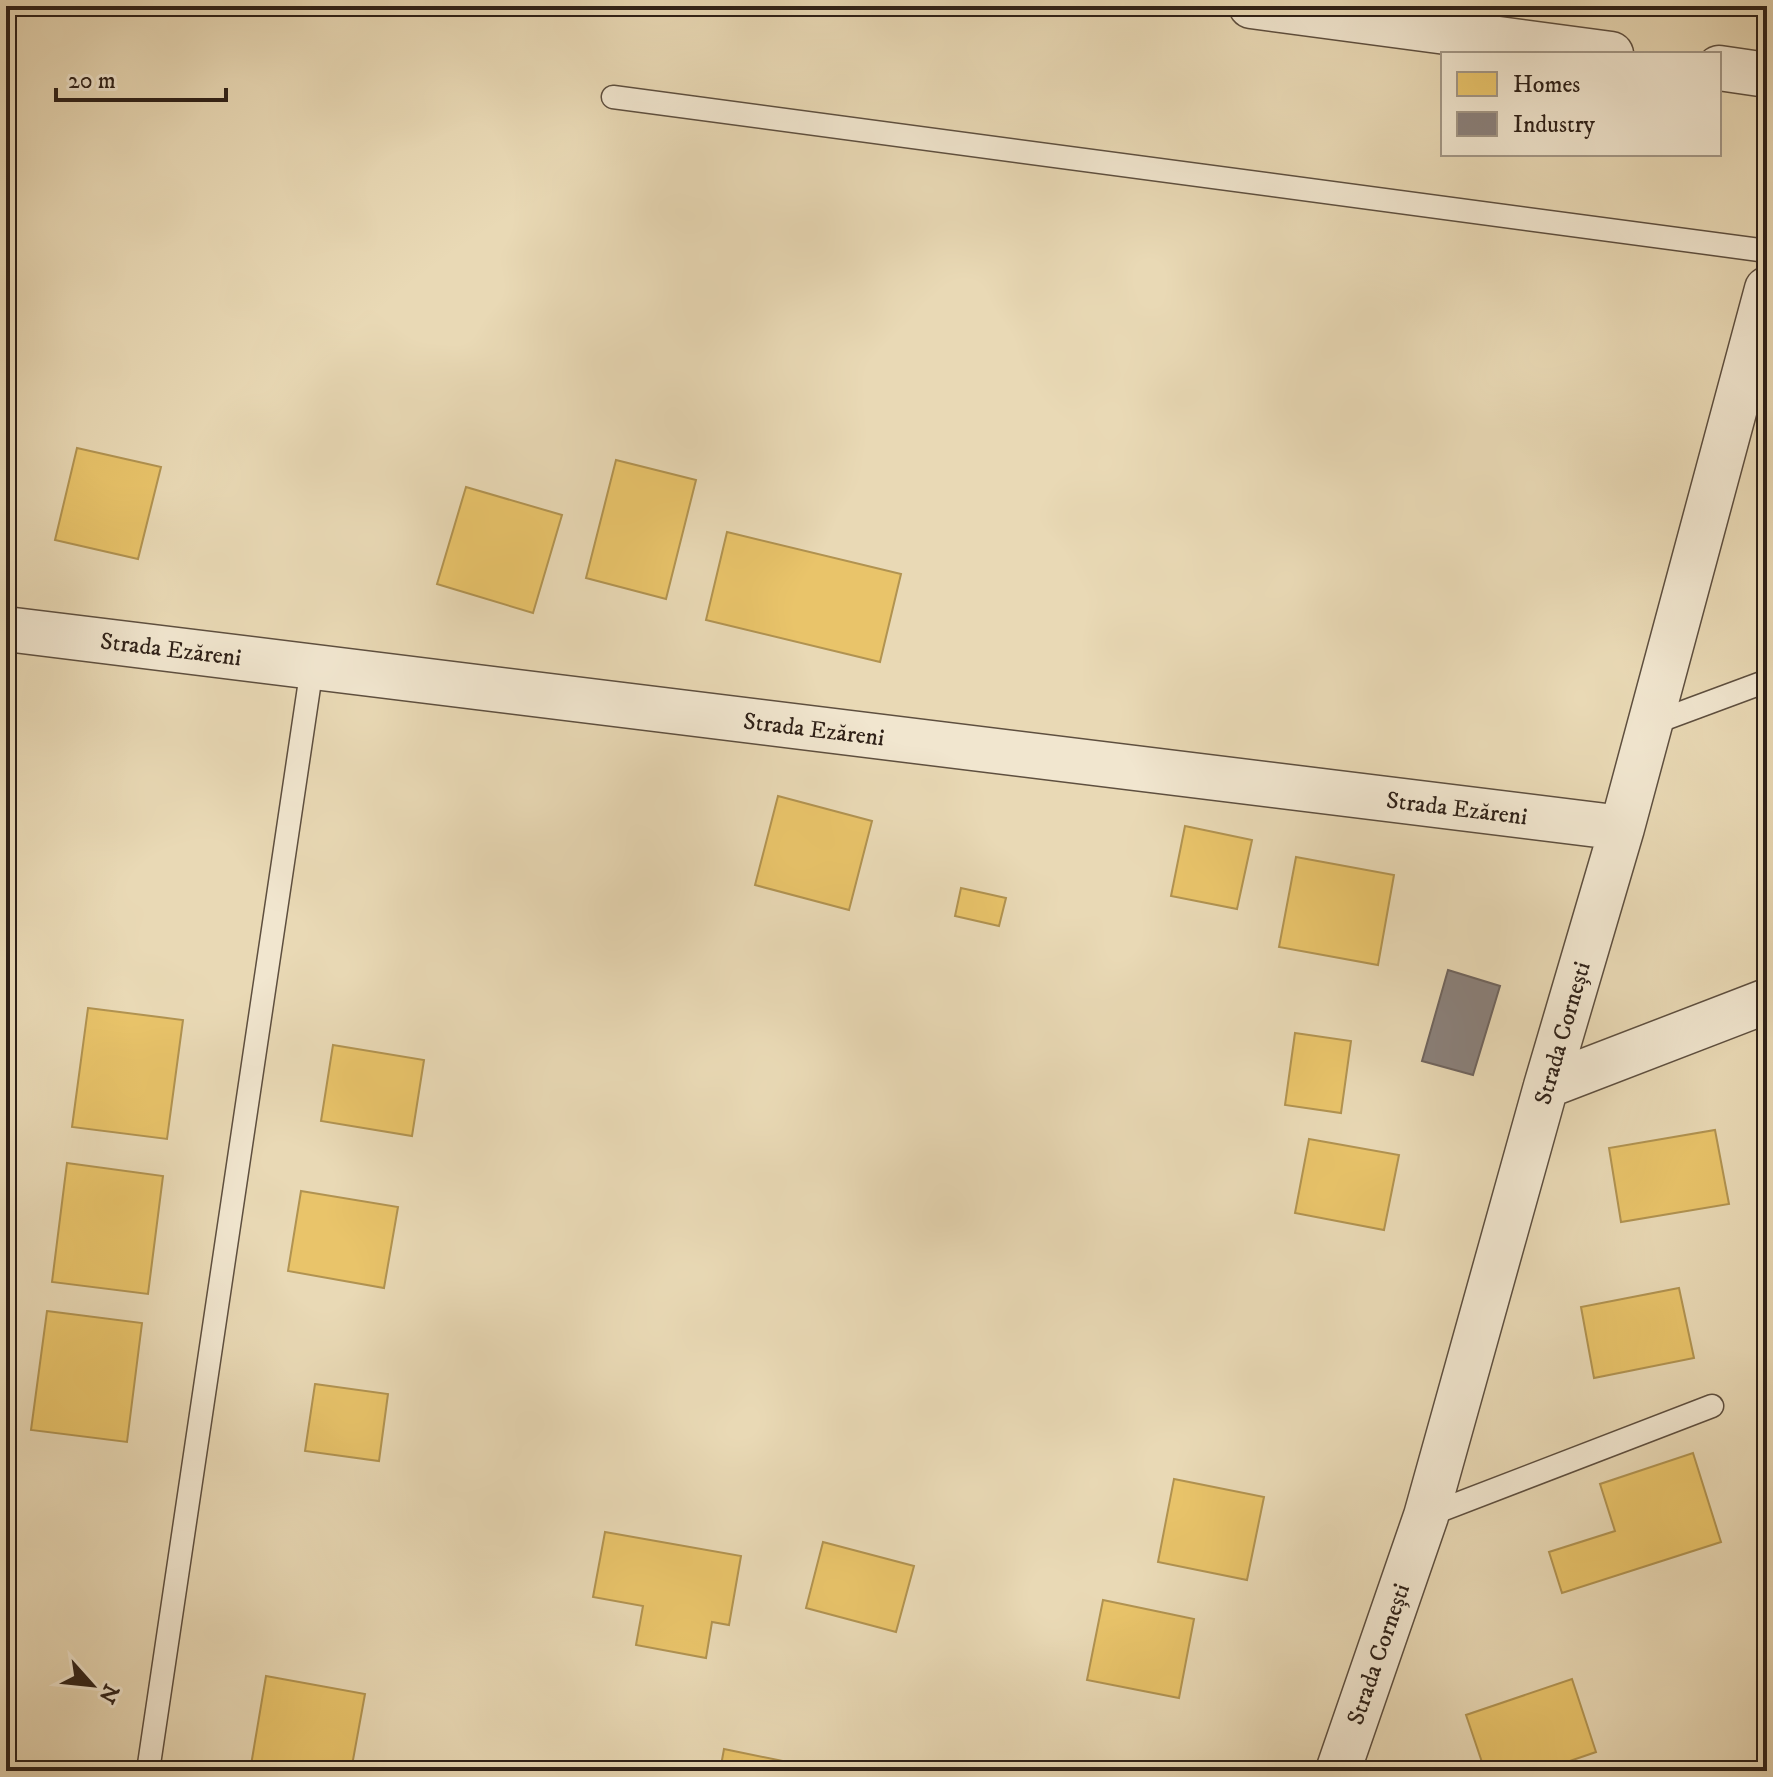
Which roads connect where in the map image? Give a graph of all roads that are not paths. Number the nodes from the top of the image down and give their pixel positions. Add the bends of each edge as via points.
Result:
1 (1251, 6) edge
2 (1596, 52) edge
3 (1721, 68) edge
4 (1767, 75) edge
5 (613, 97) dead end
6 (1767, 251) edge
7 (1767, 289) edge
8 (6, 629) edge
9 (312, 667) junction
10 (1767, 681) edge
11 (1651, 724) junction
12 (1622, 828) junction
13 (1767, 1001) edge
14 (1546, 1086) junction
15 (1712, 1406) dead end
16 (1426, 1516) junction
17 (148, 1771) edge
18 (1338, 1771) edge

1 - 2 street
3 - 4 street
5 - 6 lane
7 - 11 street, Strada Cornești
8 - 9 street, Strada Ezăreni
9 - 12 street, Strada Ezăreni
9 - 17 lane
10 - 11 lane
11 - 12 street, Strada Cornești
12 - 14 street, Strada Cornești
13 - 14 street
14 - 16 street, Strada Cornești
15 - 16 lane
16 - 18 street, Strada Cornești

